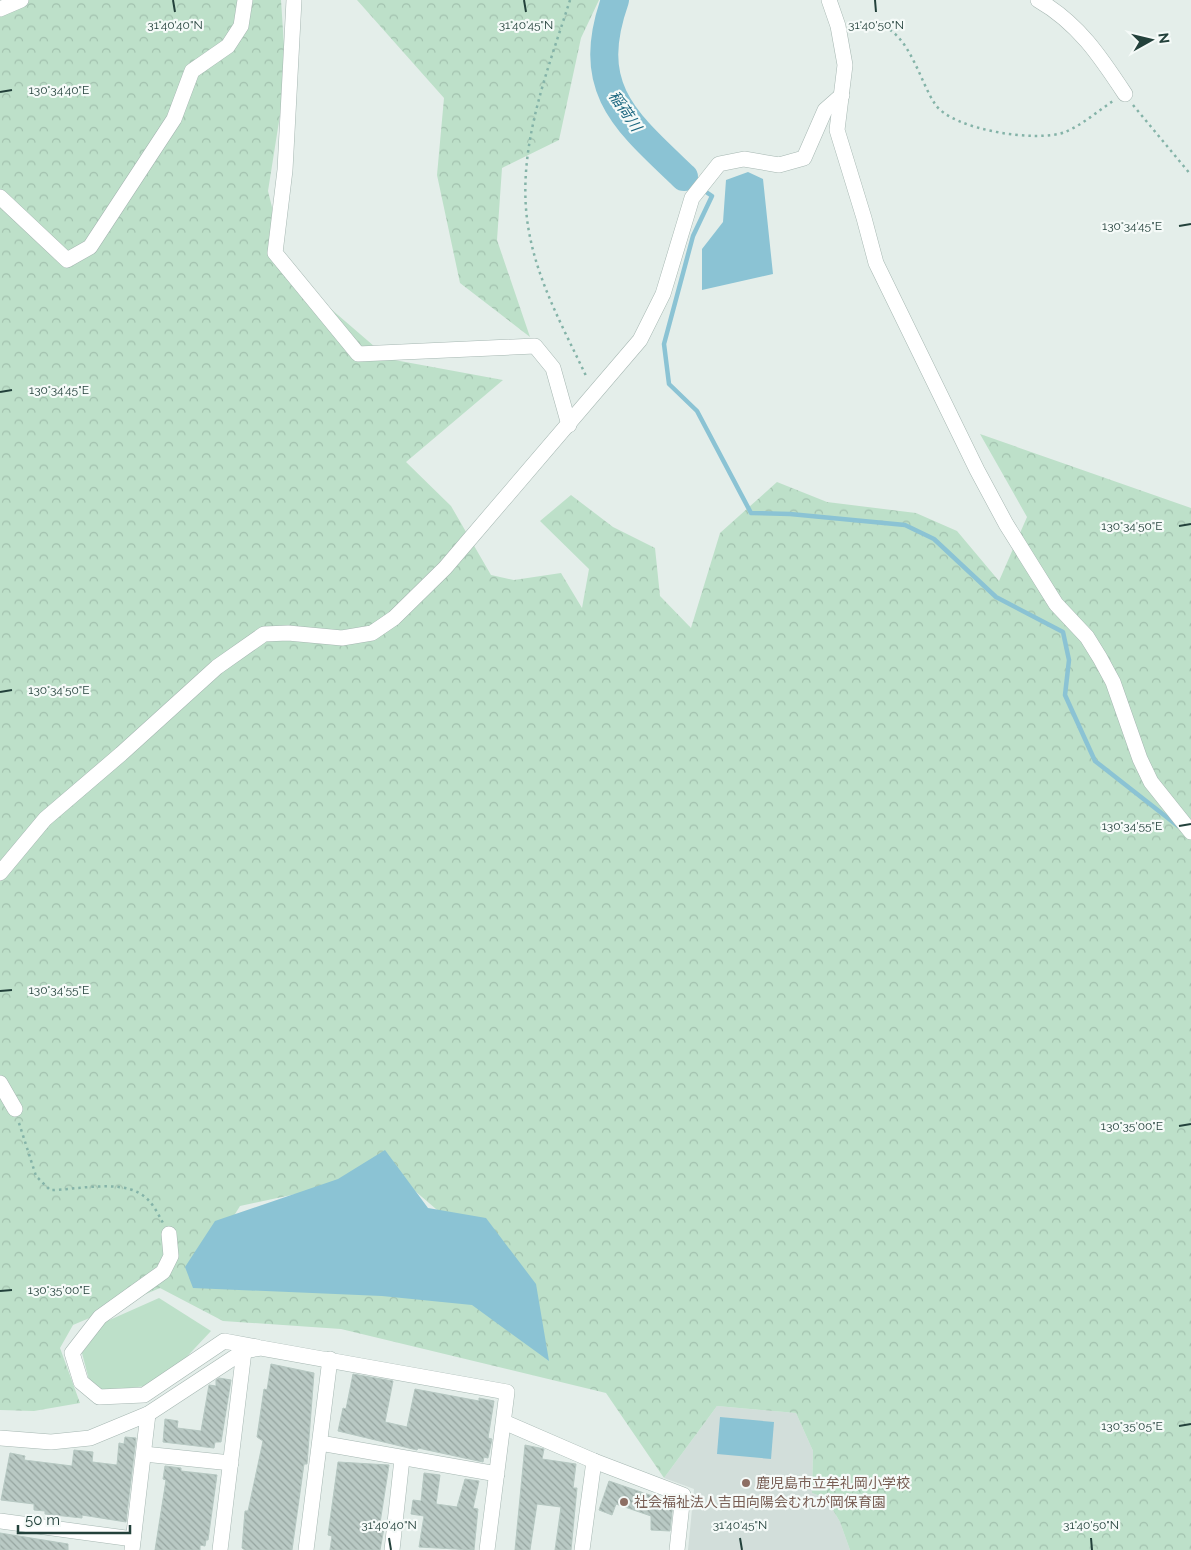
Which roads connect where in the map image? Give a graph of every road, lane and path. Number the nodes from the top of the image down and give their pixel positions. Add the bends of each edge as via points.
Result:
1 (21, 0) edge
2 (244, 0) edge
3 (294, 0) edge
4 (570, 0) edge
5 (829, 0) edge
6 (1038, 0) edge
7 (0, 9) edge
8 (838, 26) junction
9 (1125, 94) junction
10 (842, 95) junction
11 (1191, 175) edge
12 (0, 197) edge
13 (595, 395) junction
14 (569, 425) junction
15 (1191, 832) edge
16 (0, 873) edge
17 (0, 1082) edge
18 (15, 1109) joint
19 (169, 1234) joint
20 (261, 1348) junction
21 (244, 1351) junction
22 (330, 1359) junction
23 (148, 1414) junction
24 (504, 1422) junction
25 (0, 1438) edge
26 (320, 1443) junction
27 (144, 1454) junction
28 (402, 1459) junction
29 (594, 1461) junction
30 (231, 1463) junction
31 (497, 1474) junction
32 (0, 1521) edge
33 (132, 1545) edge
34 (220, 1550) edge
35 (306, 1550) edge
36 (392, 1550) edge
37 (487, 1550) edge
38 (582, 1550) edge
39 (677, 1550) edge

1 - 7 street
2 - 12 street via 241,26 228,46 192,71 174,119 90,247 67,260
3 - 14 street via 285,170 275,253 358,354 536,346 552,368
4 - 13 path via 542,86 525,171 525,191 530,237 545,287
5 - 8 street
6 - 9 street via 1074,25
8 - 9 path via 880,25 899,37 936,106 965,124 1007,134 1040,137 1065,132
8 - 10 street via 845,65
9 - 11 path
10 - 13 street via 825,110 804,158 779,165 744,159 719,164 709,175 692,198 663,294 640,340
10 - 15 street via 837,130 876,263 1006,524 1056,604 1087,636 1113,682 1140,760 1152,782
13 - 14 street
14 - 16 street via 445,568 394,618 372,634 342,638 264,634 217,667 45,819
17 - 18 street
18 - 19 path via 36,1176 50,1190 117,1186 138,1192 153,1205
19 - 20 street via 171,1256 163,1272 100,1317 72,1353 81,1382 99,1397 144,1395 224,1341
20 - 21 street
20 - 22 street
21 - 23 street
21 - 30 street
22 - 24 street via 508,1392
22 - 26 street
23 - 25 street via 90,1438 51,1442
23 - 27 street
24 - 29 street
24 - 31 street
26 - 28 street
26 - 35 street
27 - 30 street
27 - 33 street
28 - 31 street
28 - 36 street
29 - 38 street
29 - 39 street via 683,1495
30 - 34 street
31 - 37 street
32 - 33 street

